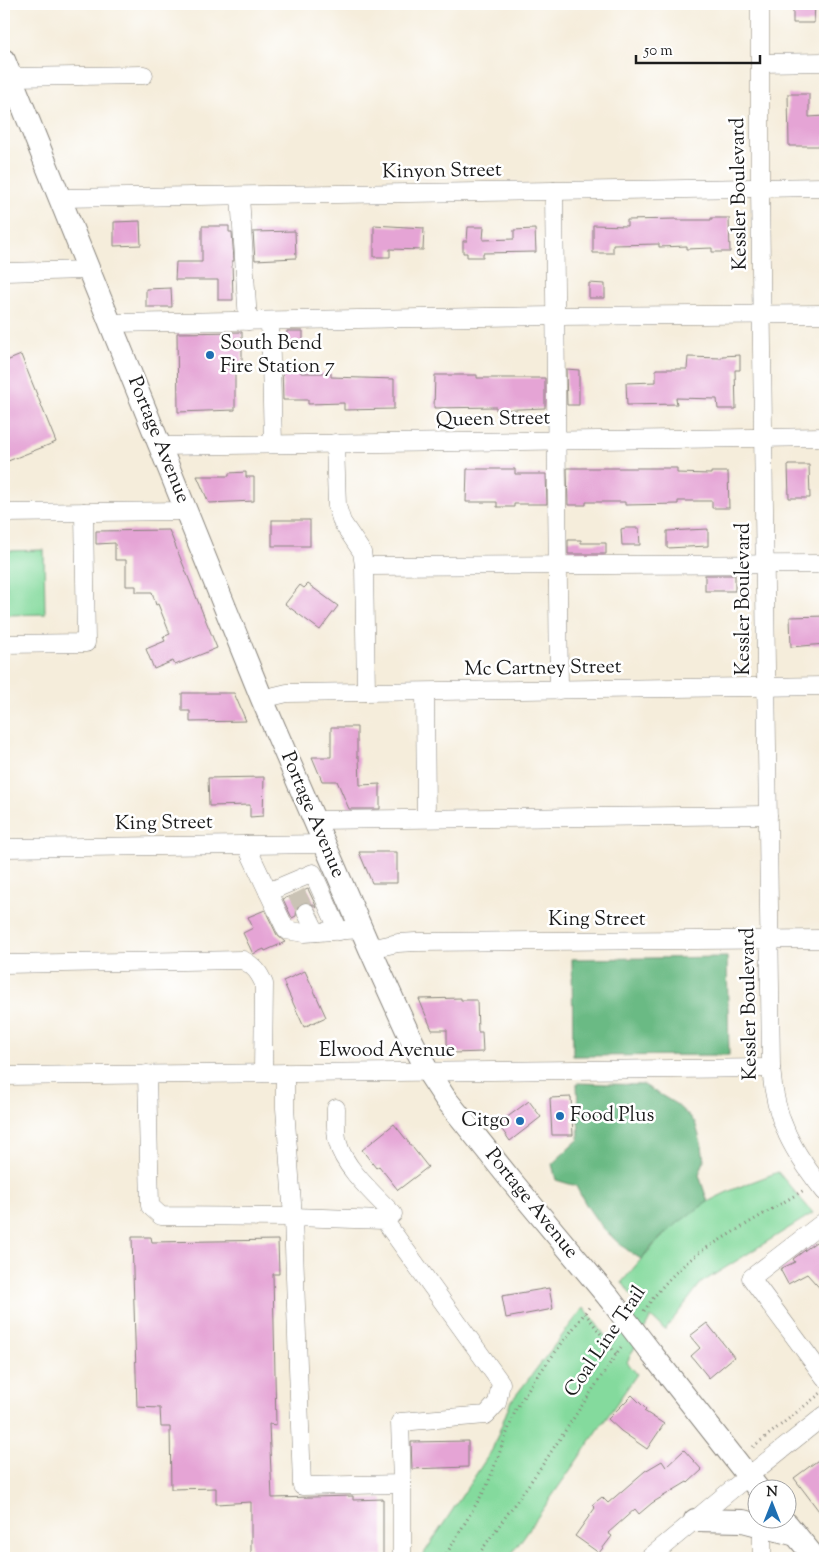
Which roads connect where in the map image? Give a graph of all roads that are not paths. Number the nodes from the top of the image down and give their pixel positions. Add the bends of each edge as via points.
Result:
1 (760, 4) edge
2 (825, 62) edge
3 (760, 63) junction
4 (6, 67) edge
5 (144, 75) dead end
6 (825, 187) edge
7 (760, 188) junction
8 (554, 191) junction
9 (240, 196) junction
10 (60, 198) junction
11 (89, 270) junction
12 (4, 272) edge
13 (763, 314) junction
14 (825, 314) edge
15 (554, 316) junction
16 (248, 321) junction
17 (270, 321) junction
18 (111, 323) junction
19 (825, 437) edge
20 (764, 438) junction
21 (556, 440) junction
22 (335, 443) junction
23 (273, 444) junction
24 (160, 446) junction
25 (186, 511) junction
26 (84, 512) junction
27 (4, 513) edge
28 (766, 564) junction
29 (825, 564) edge
30 (364, 566) junction
31 (557, 566) junction
32 (4, 644) edge
33 (766, 686) junction
34 (825, 686) edge
35 (558, 690) junction
36 (366, 692) junction
37 (425, 692) junction
38 (262, 699) junction
39 (768, 815) junction
40 (426, 818) junction
41 (314, 820) junction
42 (325, 844) junction
43 (246, 845) junction
44 (4, 848) edge
45 (323, 869) junction
46 (268, 892) junction
47 (306, 912) tunnel mouth
48 (350, 930) junction
49 (316, 932) junction
50 (825, 939) edge
51 (769, 940) junction
52 (370, 949) junction
53 (4, 964) edge
54 (771, 1068) junction
55 (428, 1072) junction
56 (263, 1073) junction
57 (285, 1073) junction
58 (146, 1074) junction
59 (4, 1076) edge
60 (336, 1108) dead end
61 (816, 1188) edge
62 (393, 1214) dead end
63 (293, 1217) junction
64 (825, 1221) edge
65 (825, 1378) edge
66 (825, 1415) edge
67 (752, 1480) edge
68 (757, 1480) edge
69 (402, 1484) junction
70 (746, 1488) edge
71 (694, 1520) junction
72 (746, 1521) edge
73 (763, 1530) edge
74 (792, 1530) edge
75 (401, 1558) edge
76 (649, 1558) edge
77 (762, 1558) edge
78 (815, 1558) edge

1 - 3 street, Kessler Boulevard
2 - 3 street
3 - 7 street, Kessler Boulevard
4 - 5 street
4 - 10 main road, Portage Avenue
6 - 7 street, Kinyon Street
7 - 8 street, Kinyon Street
7 - 13 street, Kessler Boulevard
8 - 9 street, Kinyon Street
8 - 15 street
9 - 10 street, Kinyon Street
9 - 16 street
10 - 11 main road, Portage Avenue
11 - 12 street
11 - 18 main road, Portage Avenue
13 - 14 street
13 - 15 street
13 - 20 street, Kessler Boulevard
15 - 17 street
15 - 21 street
16 - 17 street
16 - 18 street
17 - 23 street
18 - 24 main road, Portage Avenue
19 - 20 street, Queen Street
20 - 21 street, Queen Street
20 - 28 street, Kessler Boulevard
21 - 22 street, Queen Street
21 - 31 street
22 - 23 street, Queen Street
22 - 30 street via 337,506 342,522 362,552
23 - 24 street, Queen Street
24 - 25 main road, Portage Avenue
25 - 26 street
25 - 38 main road, Portage Avenue
26 - 27 street
26 - 32 street via 86,643
28 - 29 street
28 - 31 street
28 - 33 street, Kessler Boulevard
30 - 31 street
30 - 36 street
31 - 35 street
33 - 34 street, Mc Cartney Street
33 - 35 street, Mc Cartney Street
33 - 39 street, Kessler Boulevard
35 - 37 street, Mc Cartney Street
36 - 37 street, Mc Cartney Street
36 - 38 street, Mc Cartney Street via 287,693
37 - 40 street
38 - 41 main road, Portage Avenue
39 - 40 street
39 - 51 street, Kessler Boulevard
40 - 41 street
41 - 42 main road, Portage Avenue
42 - 43 street, King Street
42 - 45 main road, Portage Avenue
43 - 44 street, King Street
43 - 46 street
45 - 46 street via 294,888
45 - 48 main road, Portage Avenue
46 - 49 street via 286,930
47 - 49 street
48 - 49 street
48 - 52 main road, Portage Avenue
50 - 51 street, King Street
51 - 52 street, King Street via 416,942
51 - 54 street, Kessler Boulevard
52 - 55 main road, Portage Avenue
53 - 56 street via 243,960 253,965 264,984
54 - 55 street, Elwood Avenue
54 - 61 street, Kessler Boulevard via 783,1128
55 - 57 street, Elwood Avenue
55 - 67 main road, Portage Avenue, bridge via 445,1098
56 - 57 street, Elwood Avenue
56 - 58 street, Elwood Avenue
57 - 63 street
58 - 59 street, Elwood Avenue
58 - 63 street via 150,1206 161,1216
60 - 62 street via 338,1143 348,1163
63 - 69 street via 302,1486
63 - 69 street via 384,1220 501,1383 496,1403 486,1415 400,1422
64 - 65 street via 751,1278
66 - 68 street
69 - 75 street
70 - 71 street
71 - 72 main road
71 - 76 street
73 - 77 street
74 - 78 main road

